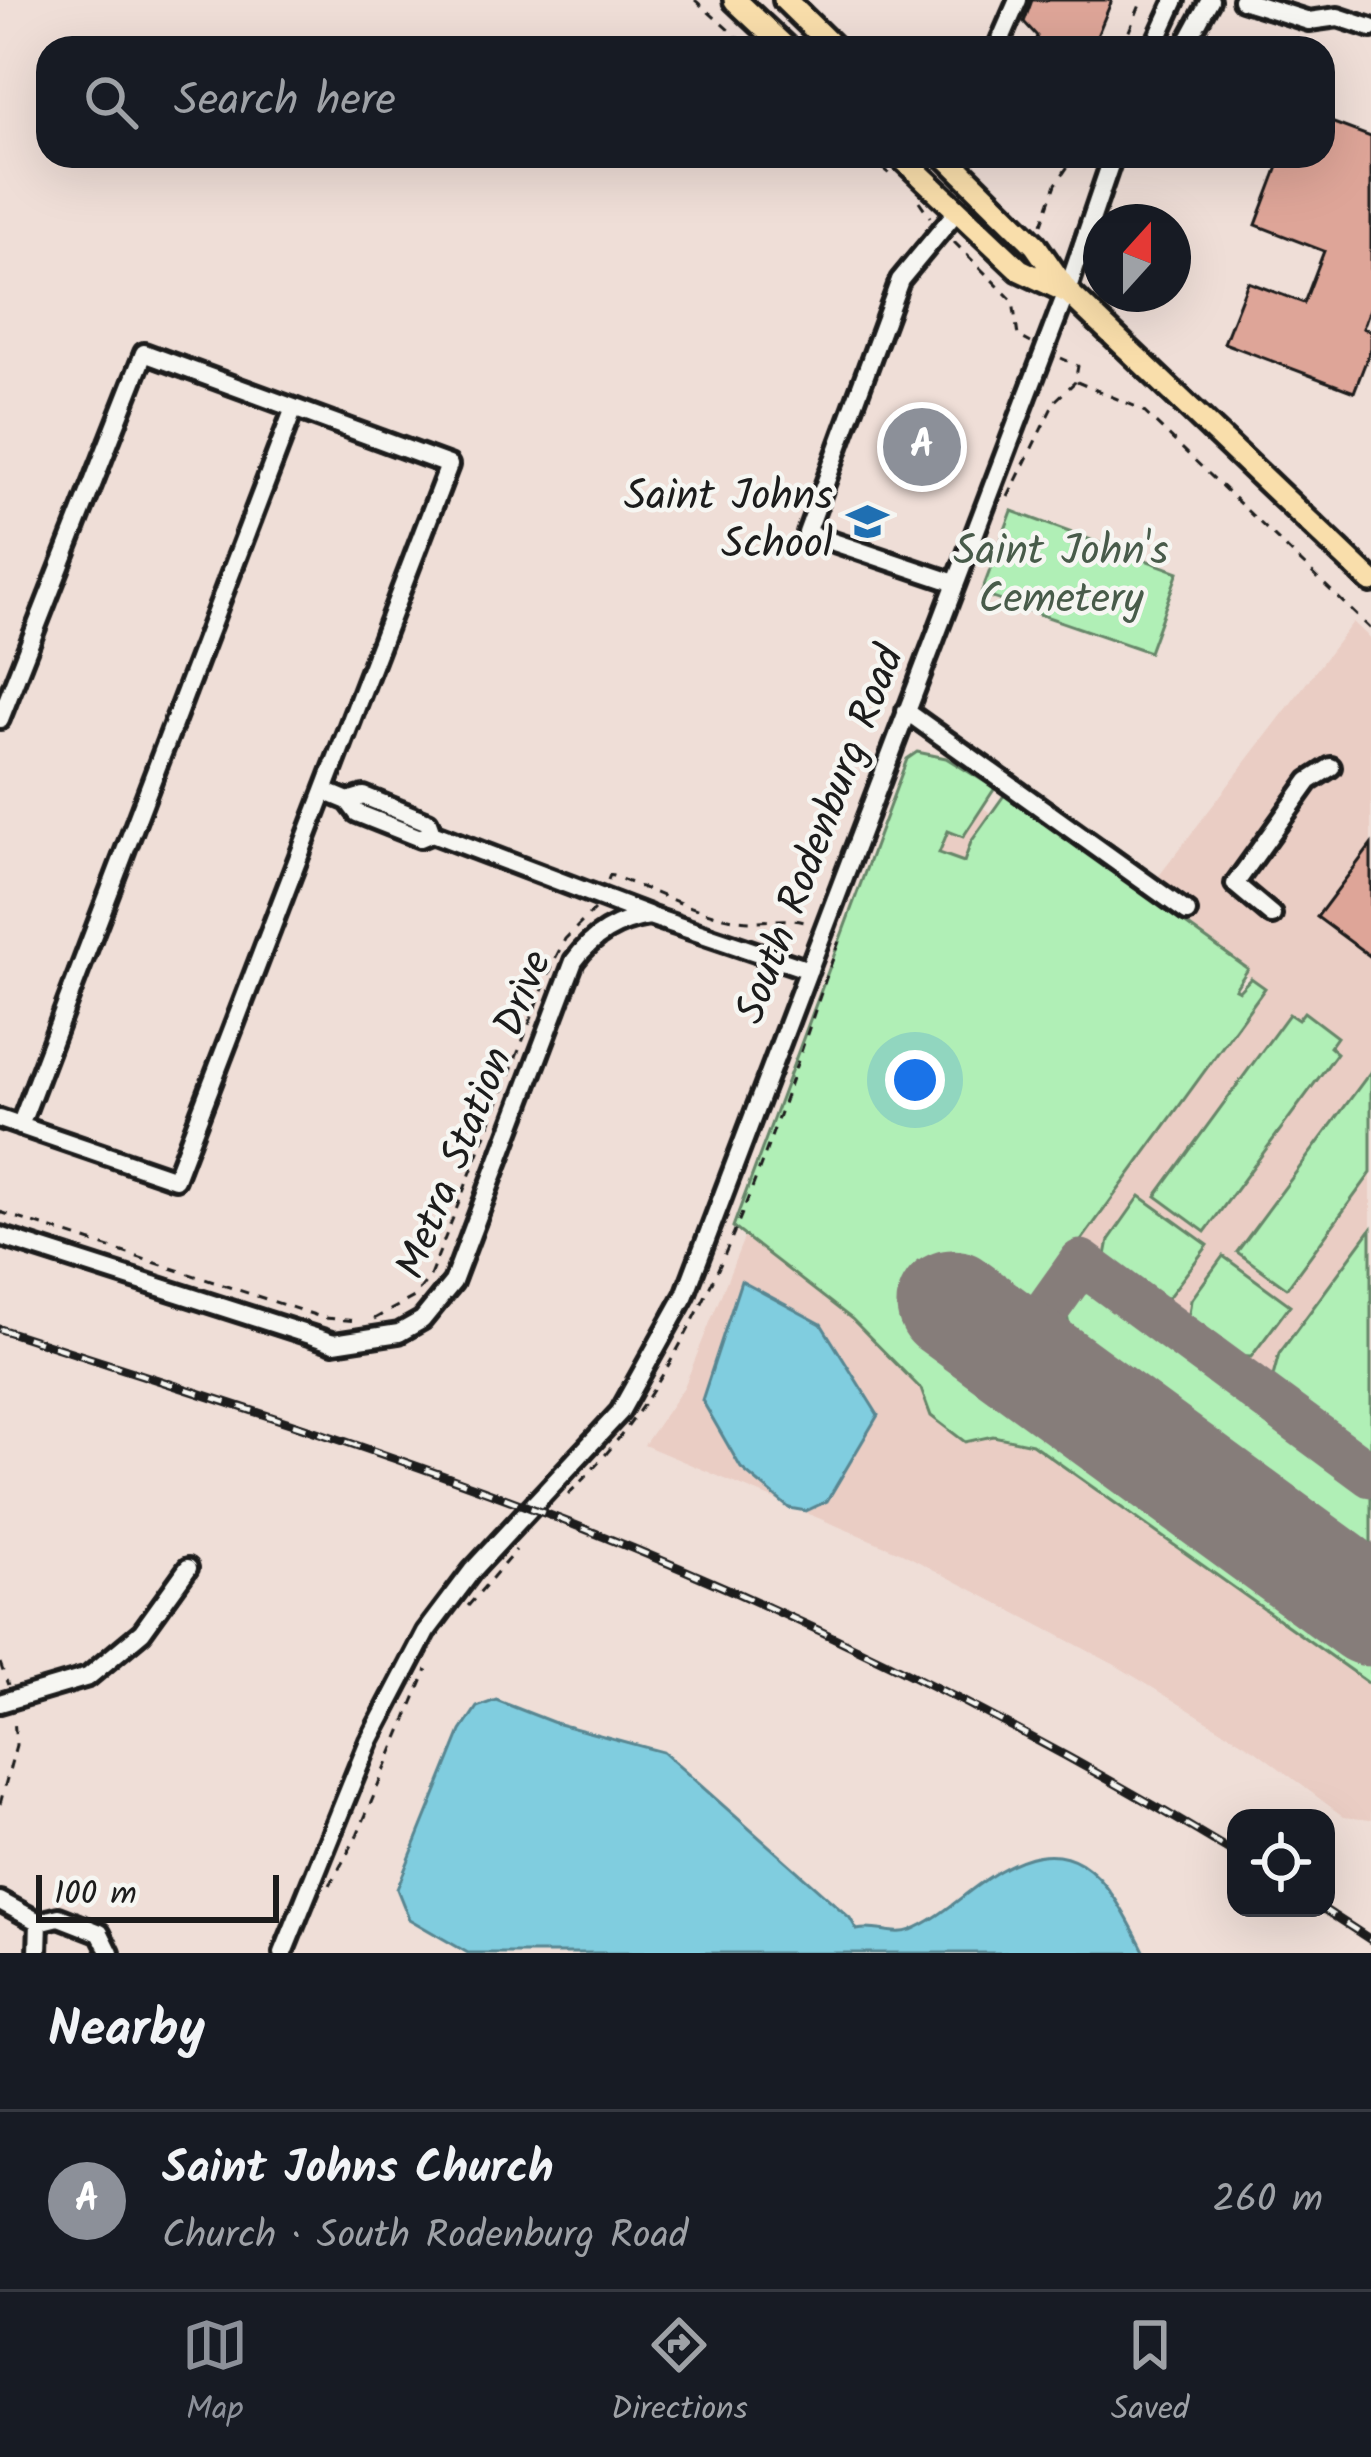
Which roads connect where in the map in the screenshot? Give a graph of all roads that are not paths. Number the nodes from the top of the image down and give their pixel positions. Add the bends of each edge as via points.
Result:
1 (735, 0) edge
2 (784, 0) edge
3 (1018, 0) edge
4 (1175, 0) edge
5 (1210, 0) edge
6 (1242, 0) edge
7 (1320, 0) edge
8 (1310, 21) junction
9 (1371, 28) edge
10 (773, 36) edge
11 (822, 36) edge
12 (1002, 36) edge
13 (1158, 36) edge
14 (1190, 36) edge
15 (912, 168) edge
16 (960, 168) edge
17 (1110, 168) edge
18 (957, 211) junction
19 (1067, 291) junction
20 (294, 408) junction
21 (1371, 581) edge
22 (955, 583) junction
23 (906, 711) junction
24 (0, 719) edge
25 (1331, 767) dead end
26 (324, 791) junction
27 (1187, 912) dead end
28 (1272, 915) dead end
29 (649, 916) junction
30 (808, 970) junction
31 (0, 1119) edge
32 (20, 1126) junction
33 (0, 1236) edge
34 (188, 1568) dead end
35 (6, 1701) edge
36 (0, 1900) edge
37 (39, 1922) junction
38 (38, 1953) edge
39 (110, 1953) edge
40 (283, 1953) edge

1 - 10 main road
2 - 11 main road
3 - 12 street
4 - 13 street
5 - 14 street
6 - 8 street
7 - 8 street
8 - 9 street via 1338,17
15 - 18 main road
16 - 19 main road via 1035,244
17 - 19 street, South Rodenburg Road
18 - 19 main road via 1021,270
18 - 22 street via 900,280 808,533
19 - 21 main road
19 - 22 street, South Rodenburg Road
20 - 24 street via 145,353
20 - 26 street via 449,465
20 - 32 street
22 - 23 street, South Rodenburg Road
23 - 27 street
23 - 30 street, South Rodenburg Road
25 - 28 street via 1309,782 1235,884
26 - 29 street via 348,801 364,796 428,822 432,833
26 - 32 street via 175,1179
29 - 30 street
29 - 33 street, Metra Station Drive via 604,931 574,961 453,1282 400,1334 334,1343
30 - 40 street, South Rodenburg Road via 685,1295 620,1412 426,1632 369,1741
31 - 32 street
34 - 35 street via 142,1632 88,1677
36 - 37 street
37 - 38 street
37 - 39 street via 59,1917 100,1933

